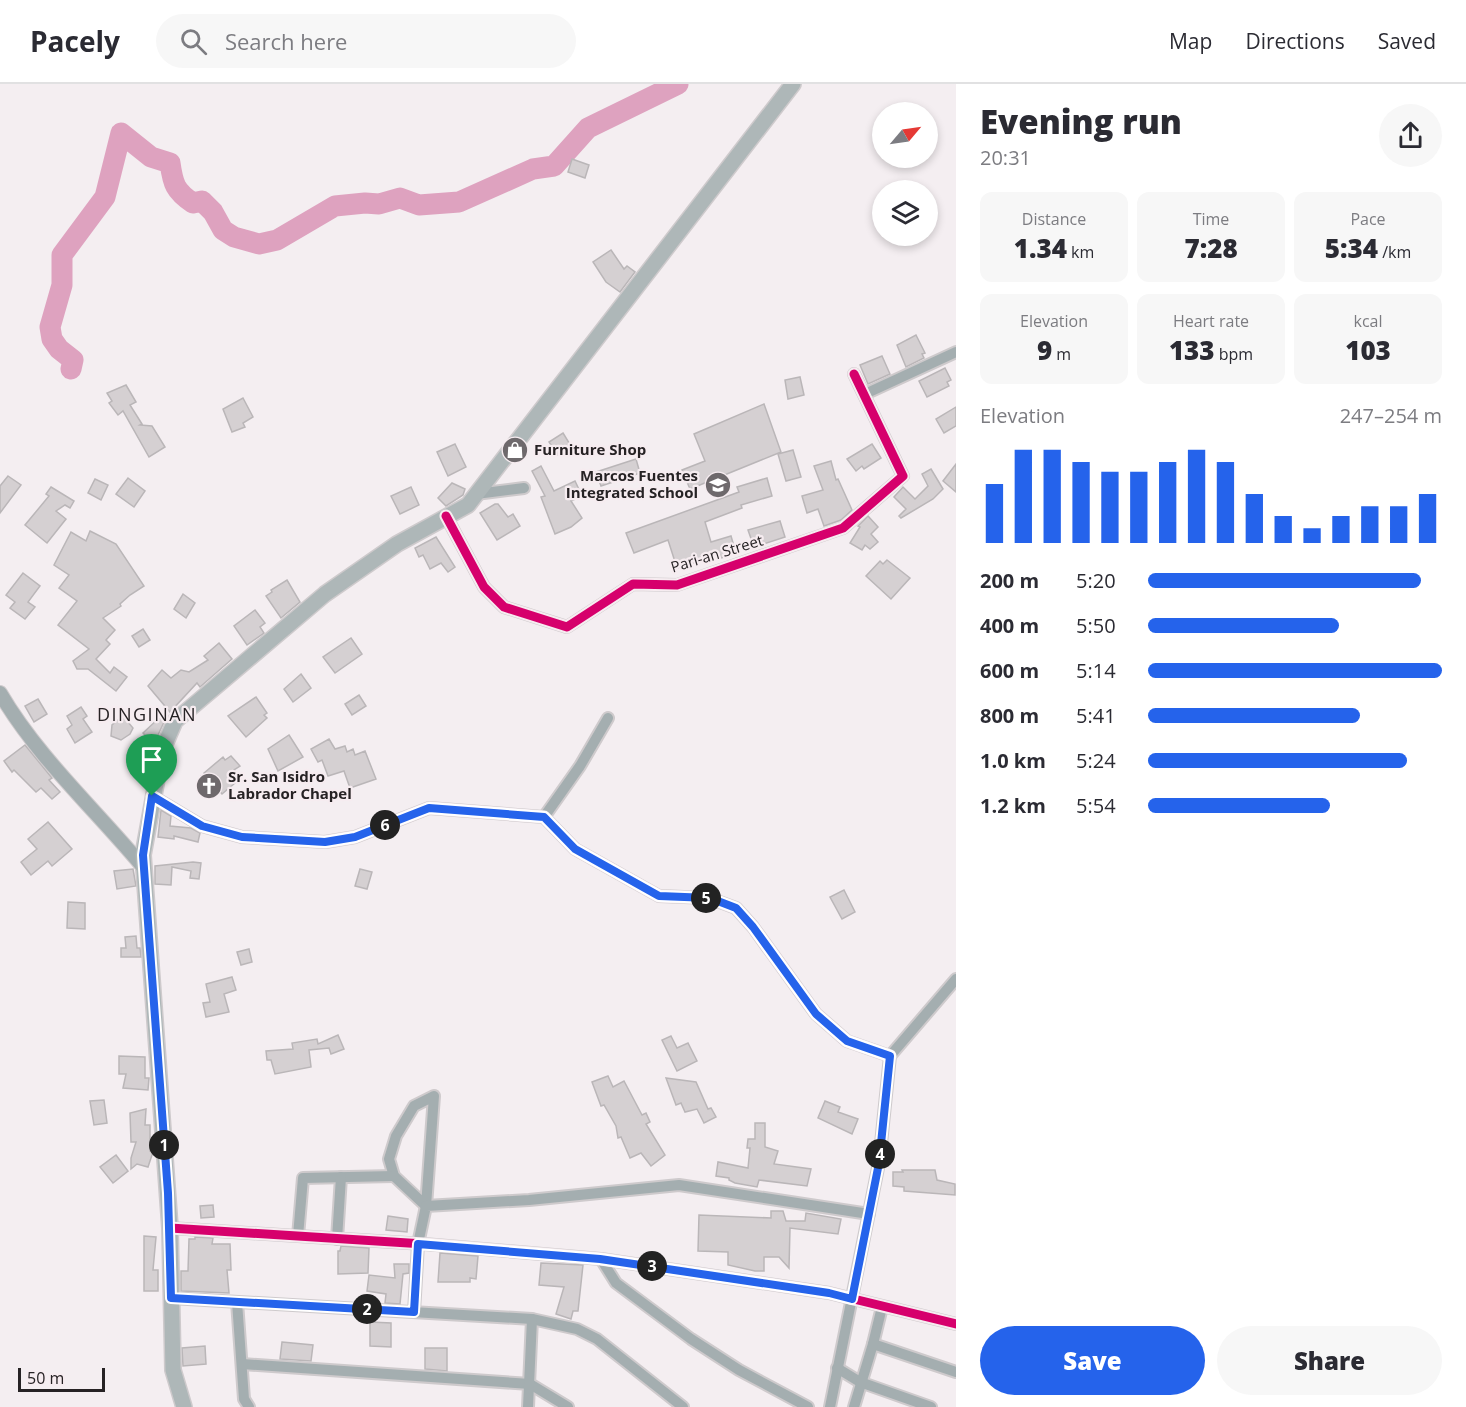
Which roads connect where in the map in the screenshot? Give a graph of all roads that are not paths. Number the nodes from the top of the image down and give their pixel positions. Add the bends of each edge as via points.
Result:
1 (793, 84) edge
2 (956, 352) edge
3 (854, 374) dead end
4 (865, 394) junction
5 (524, 488) dead end
6 (476, 494) junction
7 (446, 516) junction
8 (0, 693) edge
9 (608, 718) dead end
10 (152, 796) junction
11 (544, 817) junction
12 (144, 868) junction
13 (956, 979) edge
14 (890, 1056) junction
15 (394, 1176) junction
16 (341, 1177) junction
17 (426, 1206) junction
18 (869, 1214) junction
19 (170, 1228) junction
20 (298, 1236) junction
21 (337, 1239) junction
22 (418, 1244) junction
23 (600, 1259) junction
24 (171, 1298) junction
25 (852, 1299) junction
26 (237, 1302) junction
27 (882, 1307) junction
28 (414, 1312) junction
29 (532, 1319) junction
30 (956, 1324) edge
31 (873, 1344) junction
32 (242, 1364) junction
33 (837, 1368) junction
34 (956, 1372) edge
35 (860, 1382) junction
36 (530, 1384) junction
37 (184, 1407) edge
38 (249, 1407) edge
39 (528, 1407) edge
40 (568, 1407) edge
41 (683, 1407) edge
42 (808, 1407) edge
43 (830, 1407) edge
44 (854, 1407) edge
45 (931, 1407) edge

1 - 6 main road
2 - 4 street
3 - 4 street
4 - 7 street, Pari-an Street via 903,477 843,528 677,585 633,584 567,627 504,607 484,587
5 - 6 street
6 - 7 main road via 468,505
7 - 10 main road via 325,594 175,721 162,751
8 - 12 street via 55,767
9 - 11 street
10 - 11 street via 202,826 242,837 325,842 355,837 429,808
10 - 12 main road
11 - 14 street via 575,849 659,896 710,898 736,908 816,1014 847,1041
12 - 19 main road
13 - 14 street
14 - 18 street via 879,1163
15 - 16 street
15 - 17 street
15 - 17 street via 389,1159 396,1136 414,1106 434,1096
16 - 20 street via 303,1178
16 - 21 street
17 - 18 street via 679,1185
17 - 22 street
18 - 25 street
19 - 20 street
19 - 24 main road
20 - 21 street
21 - 22 street
22 - 23 street
22 - 28 street
23 - 25 street
23 - 42 street via 615,1283 691,1339
24 - 26 street
24 - 37 main road via 173,1370
25 - 27 street
25 - 33 street
26 - 28 street
26 - 32 street
27 - 30 street
27 - 31 street
28 - 29 street
29 - 36 street
29 - 41 street via 577,1329 597,1338
31 - 34 street
31 - 35 street
32 - 36 street
32 - 38 street via 244,1399
33 - 35 street
33 - 43 street
35 - 44 street
35 - 45 street
36 - 39 street
36 - 40 street

